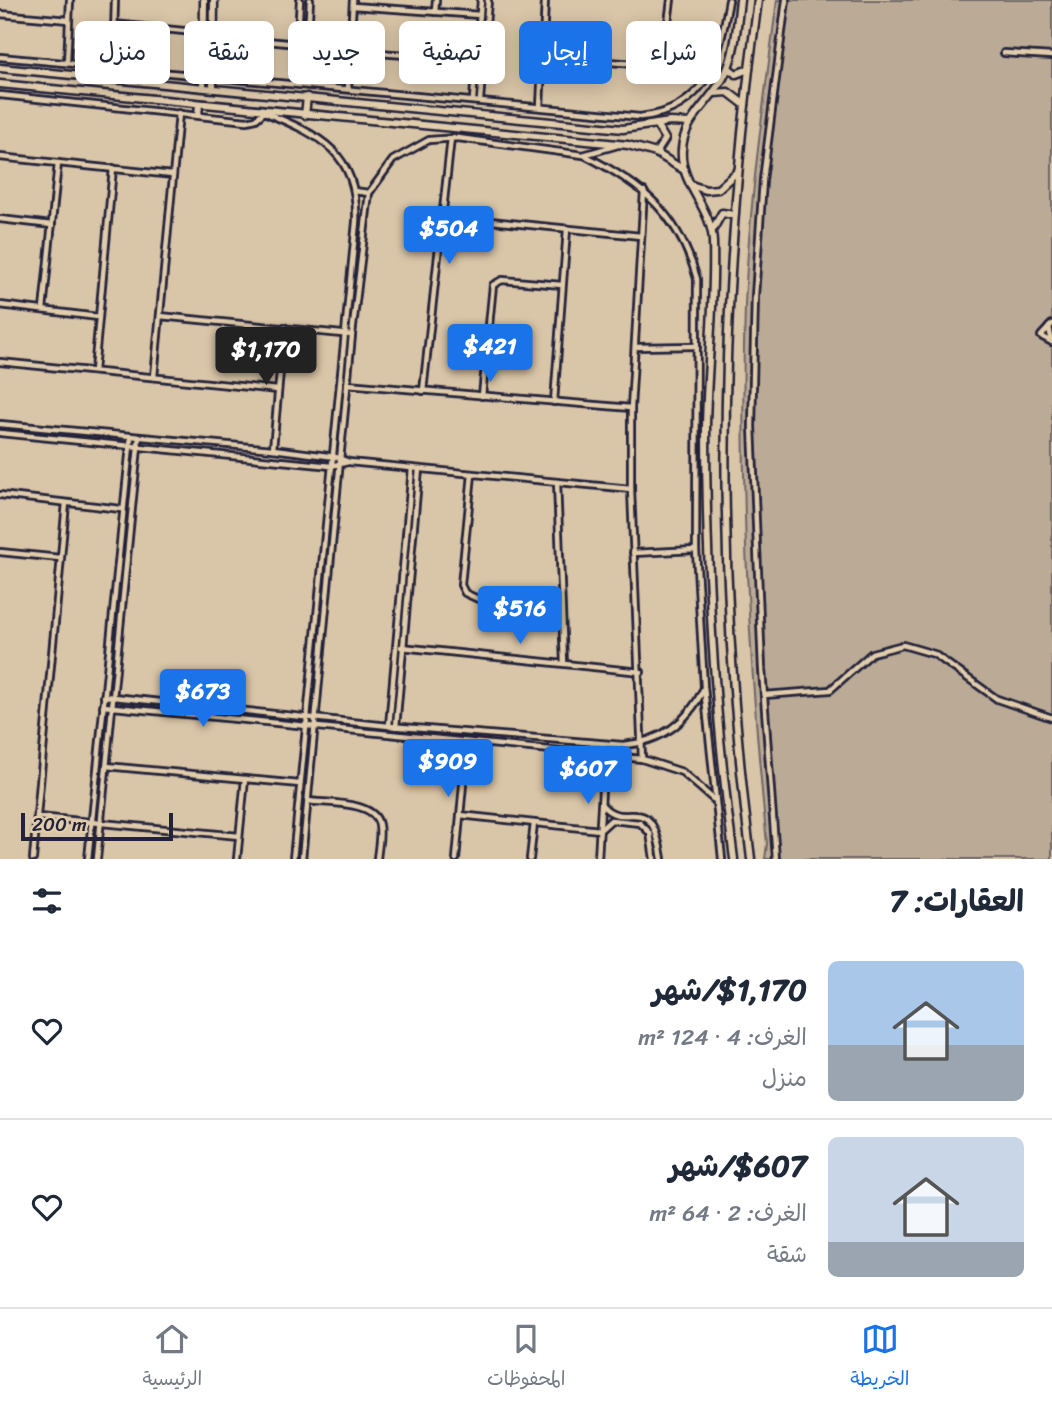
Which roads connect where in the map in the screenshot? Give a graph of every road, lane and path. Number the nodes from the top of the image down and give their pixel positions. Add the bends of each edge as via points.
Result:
1 (70, 0) edge
2 (115, 0) edge
3 (204, 0) edge
4 (214, 0) edge
5 (300, 0) edge
6 (310, 0) edge
7 (436, 0) edge
8 (481, 0) edge
9 (488, 0) edge
10 (545, 0) edge
11 (671, 0) edge
12 (729, 0) edge
13 (740, 0) edge
14 (758, 0) edge
15 (786, 0) edge
16 (353, 3) edge
17 (435, 12) junction
18 (0, 13) edge
19 (480, 15) junction
20 (69, 20) junction
21 (114, 21) edge
22 (204, 21) edge
23 (214, 21) edge
24 (299, 21) edge
25 (352, 21) edge
26 (479, 21) edge
27 (544, 21) edge
28 (1004, 53) dead end
29 (1052, 56) edge
30 (0, 57) edge
31 (612, 62) edge
32 (67, 63) junction
33 (75, 64) edge
34 (0, 68) edge
35 (728, 68) junction
36 (749, 69) junction
37 (0, 84) edge
38 (213, 84) edge
39 (295, 84) edge
40 (348, 84) edge
41 (474, 84) edge
42 (540, 84) edge
43 (304, 85) junction
44 (203, 87) joint
45 (213, 88) junction
46 (348, 89) junction
47 (713, 94) junction
48 (0, 95) edge
49 (307, 97) junction
50 (473, 99) junction
51 (480, 100) junction
52 (199, 105) junction
53 (745, 105) junction
54 (540, 107) junction
55 (264, 111) junction
56 (179, 113) junction
57 (198, 115) junction
58 (305, 115) junction
59 (690, 123) junction
60 (656, 124) junction
61 (450, 138) junction
62 (621, 144) junction
63 (656, 153) junction
64 (583, 155) junction
65 (0, 157) edge
66 (58, 163) junction
67 (113, 168) junction
68 (684, 170) junction
69 (738, 171) junction
70 (173, 174) junction
71 (689, 184) junction
72 (644, 190) junction
73 (354, 191) junction
74 (369, 193) junction
75 (734, 215) junction
76 (442, 216) junction
77 (0, 219) edge
78 (52, 225) junction
79 (567, 229) junction
80 (712, 231) junction
81 (641, 236) junction
82 (562, 285) junction
83 (0, 305) edge
84 (43, 310) junction
85 (160, 316) junction
86 (98, 317) junction
87 (1051, 326) edge
88 (284, 327) junction
89 (344, 334) junction
90 (352, 335) junction
91 (1052, 342) edge
92 (635, 346) junction
93 (697, 346) junction
94 (0, 362) edge
95 (93, 371) junction
96 (154, 378) junction
97 (347, 384) junction
98 (278, 390) junction
99 (423, 391) junction
100 (482, 396) junction
101 (554, 402) junction
102 (631, 408) junction
103 (0, 424) edge
104 (0, 433) edge
105 (131, 436) junction
106 (139, 437) junction
107 (130, 445) junction
108 (139, 446) junction
109 (273, 449) junction
110 (332, 457) junction
111 (340, 458) junction
112 (349, 462) junction
113 (331, 466) junction
114 (339, 466) junction
115 (412, 468) junction
116 (419, 469) junction
117 (472, 474) junction
118 (557, 482) junction
119 (631, 489) junction
120 (0, 495) edge
121 (66, 503) junction
122 (121, 509) junction
123 (696, 550) junction
124 (0, 552) edge
125 (633, 552) junction
126 (60, 558) junction
127 (561, 609) junction
128 (396, 647) junction
129 (402, 648) junction
130 (564, 663) junction
131 (641, 672) junction
132 (704, 687) junction
133 (764, 695) junction
134 (103, 696) junction
135 (113, 697) junction
136 (103, 706) junction
137 (112, 707) junction
138 (306, 716) junction
139 (315, 717) junction
140 (1052, 718) edge
141 (305, 726) junction
142 (389, 726) junction
143 (396, 726) junction
144 (314, 727) junction
145 (495, 735) junction
146 (467, 742) junction
147 (643, 742) junction
148 (494, 745) junction
149 (604, 755) junction
150 (642, 758) junction
151 (106, 766) junction
152 (245, 779) junction
153 (300, 784) junction
154 (714, 800) junction
155 (308, 802) junction
156 (601, 804) junction
157 (460, 815) junction
158 (38, 817) junction
159 (91, 821) junction
160 (101, 822) junction
161 (534, 823) junction
162 (600, 830) junction
163 (239, 836) junction
164 (33, 859) edge
165 (88, 859) edge
166 (97, 859) edge
167 (237, 859) edge
168 (293, 859) edge
169 (302, 859) edge
170 (377, 859) edge
171 (456, 859) edge
172 (530, 859) edge
173 (598, 859) edge
174 (654, 859) edge
175 (662, 859) edge
176 (722, 859) edge
177 (734, 859) edge
178 (751, 859) edge
179 (776, 859) edge

1 - 20 street
2 - 21 street
3 - 22 street
4 - 23 street
5 - 24 street
6 - 43 street
7 - 17 street
8 - 19 street
9 - 51 street
10 - 27 street
11 - 31 street via 664,42 648,60
12 - 54 street via 715,65 701,87 681,104 640,117
13 - 35 street
14 - 36 street
15 - 133 street via 763,180 752,385
16 - 17 street
16 - 25 street
17 - 19 street
18 - 20 street
19 - 26 street
20 - 32 street
28 - 29 street
30 - 32 street
32 - 33 street
34 - 44 street
35 - 36 street via 736,74
35 - 47 street
36 - 53 street
37 - 52 street
38 - 45 street
39 - 43 street
40 - 46 street
41 - 50 street
42 - 54 street
43 - 46 street
44 - 45 street
45 - 49 street
46 - 50 street
47 - 53 street via 729,92
47 - 59 street
48 - 56 street
49 - 58 street
49 - 60 street via 623,129
50 - 51 street
51 - 54 street
52 - 55 street
52 - 57 street
53 - 69 street
55 - 57 street via 250,121
55 - 58 street
55 - 73 street via 324,141 344,164
56 - 57 street
56 - 70 street
58 - 62 street
59 - 60 street
59 - 68 street via 683,143
60 - 63 street via 664,139
61 - 64 street
61 - 74 street via 429,140 403,152 381,173
61 - 76 street
62 - 63 street
62 - 64 street
63 - 68 street
64 - 72 street
65 - 66 street
66 - 67 street
66 - 78 street
67 - 70 street
67 - 86 street
68 - 71 street
69 - 71 street via 718,190
69 - 75 street
70 - 85 street
71 - 80 street via 705,208
72 - 81 street
72 - 93 street via 673,225 692,262 699,297
73 - 74 street
73 - 89 street via 356,222
74 - 90 street
75 - 80 street via 722,213
75 - 178 street via 725,507 734,684
76 - 79 street
76 - 99 street
77 - 78 street
78 - 84 street
79 - 81 street
79 - 82 street
80 - 177 street via 706,403 709,582 717,710
81 - 92 street
82 - 100 street via 502,280 493,285
82 - 101 street
83 - 84 street
84 - 86 street
85 - 88 street
85 - 96 street
86 - 95 street
87 - 91 street
87 - 91 street via 1041,336
88 - 89 street
88 - 98 street
89 - 90 street
89 - 110 street
90 - 97 street
92 - 93 street
92 - 102 street
93 - 123 street
94 - 95 street
95 - 96 street
96 - 98 street
97 - 99 street
97 - 111 street
98 - 109 street
99 - 100 street
100 - 101 street
101 - 102 street
102 - 119 street
103 - 105 street
104 - 107 street
105 - 106 street
105 - 107 street
106 - 108 street
106 - 109 street
107 - 108 street
107 - 122 street
108 - 113 street
108 - 135 street
109 - 110 street
110 - 111 street
110 - 113 street
111 - 112 street
111 - 114 street
112 - 114 street
112 - 115 street
113 - 114 street
113 - 138 street
114 - 139 street
115 - 116 street
115 - 128 street
116 - 117 street
116 - 129 street
117 - 118 street
117 - 127 street via 461,585 465,593 473,599
118 - 119 street
118 - 127 street
119 - 125 street
120 - 121 street
121 - 122 street
121 - 126 street
122 - 134 street
123 - 125 street
123 - 132 street
124 - 126 street
125 - 131 street
126 - 158 street
127 - 130 street
128 - 129 street
128 - 142 street
129 - 130 street
129 - 143 street
130 - 131 street
131 - 147 street
132 - 147 street via 679,724
132 - 154 street
133 - 140 street via 831,690 872,653 903,645 934,654 997,699
133 - 179 street
134 - 135 street
134 - 136 street
135 - 137 street
135 - 138 street
136 - 137 street
136 - 159 street
137 - 141 street
137 - 151 street
138 - 139 street
138 - 141 street
139 - 142 street
139 - 144 street
141 - 144 street
141 - 153 street
142 - 143 street
143 - 145 street
144 - 146 street
144 - 155 street
145 - 147 street via 624,746
145 - 148 street
146 - 148 street
146 - 157 street
147 - 150 street
148 - 149 street
149 - 150 street
149 - 156 street
150 - 154 street via 682,772
151 - 152 street
151 - 160 street
152 - 153 street
152 - 163 street
153 - 168 street
154 - 176 street
155 - 169 street
155 - 170 street via 374,813 380,828
156 - 162 street
156 - 175 street via 612,812 648,819 656,830
157 - 161 street
157 - 171 street
158 - 159 street
158 - 164 street
159 - 160 street
159 - 165 street
160 - 163 street
160 - 166 street
161 - 162 street
161 - 172 street
162 - 173 street
162 - 174 street via 611,820 639,823 650,833
163 - 167 street

